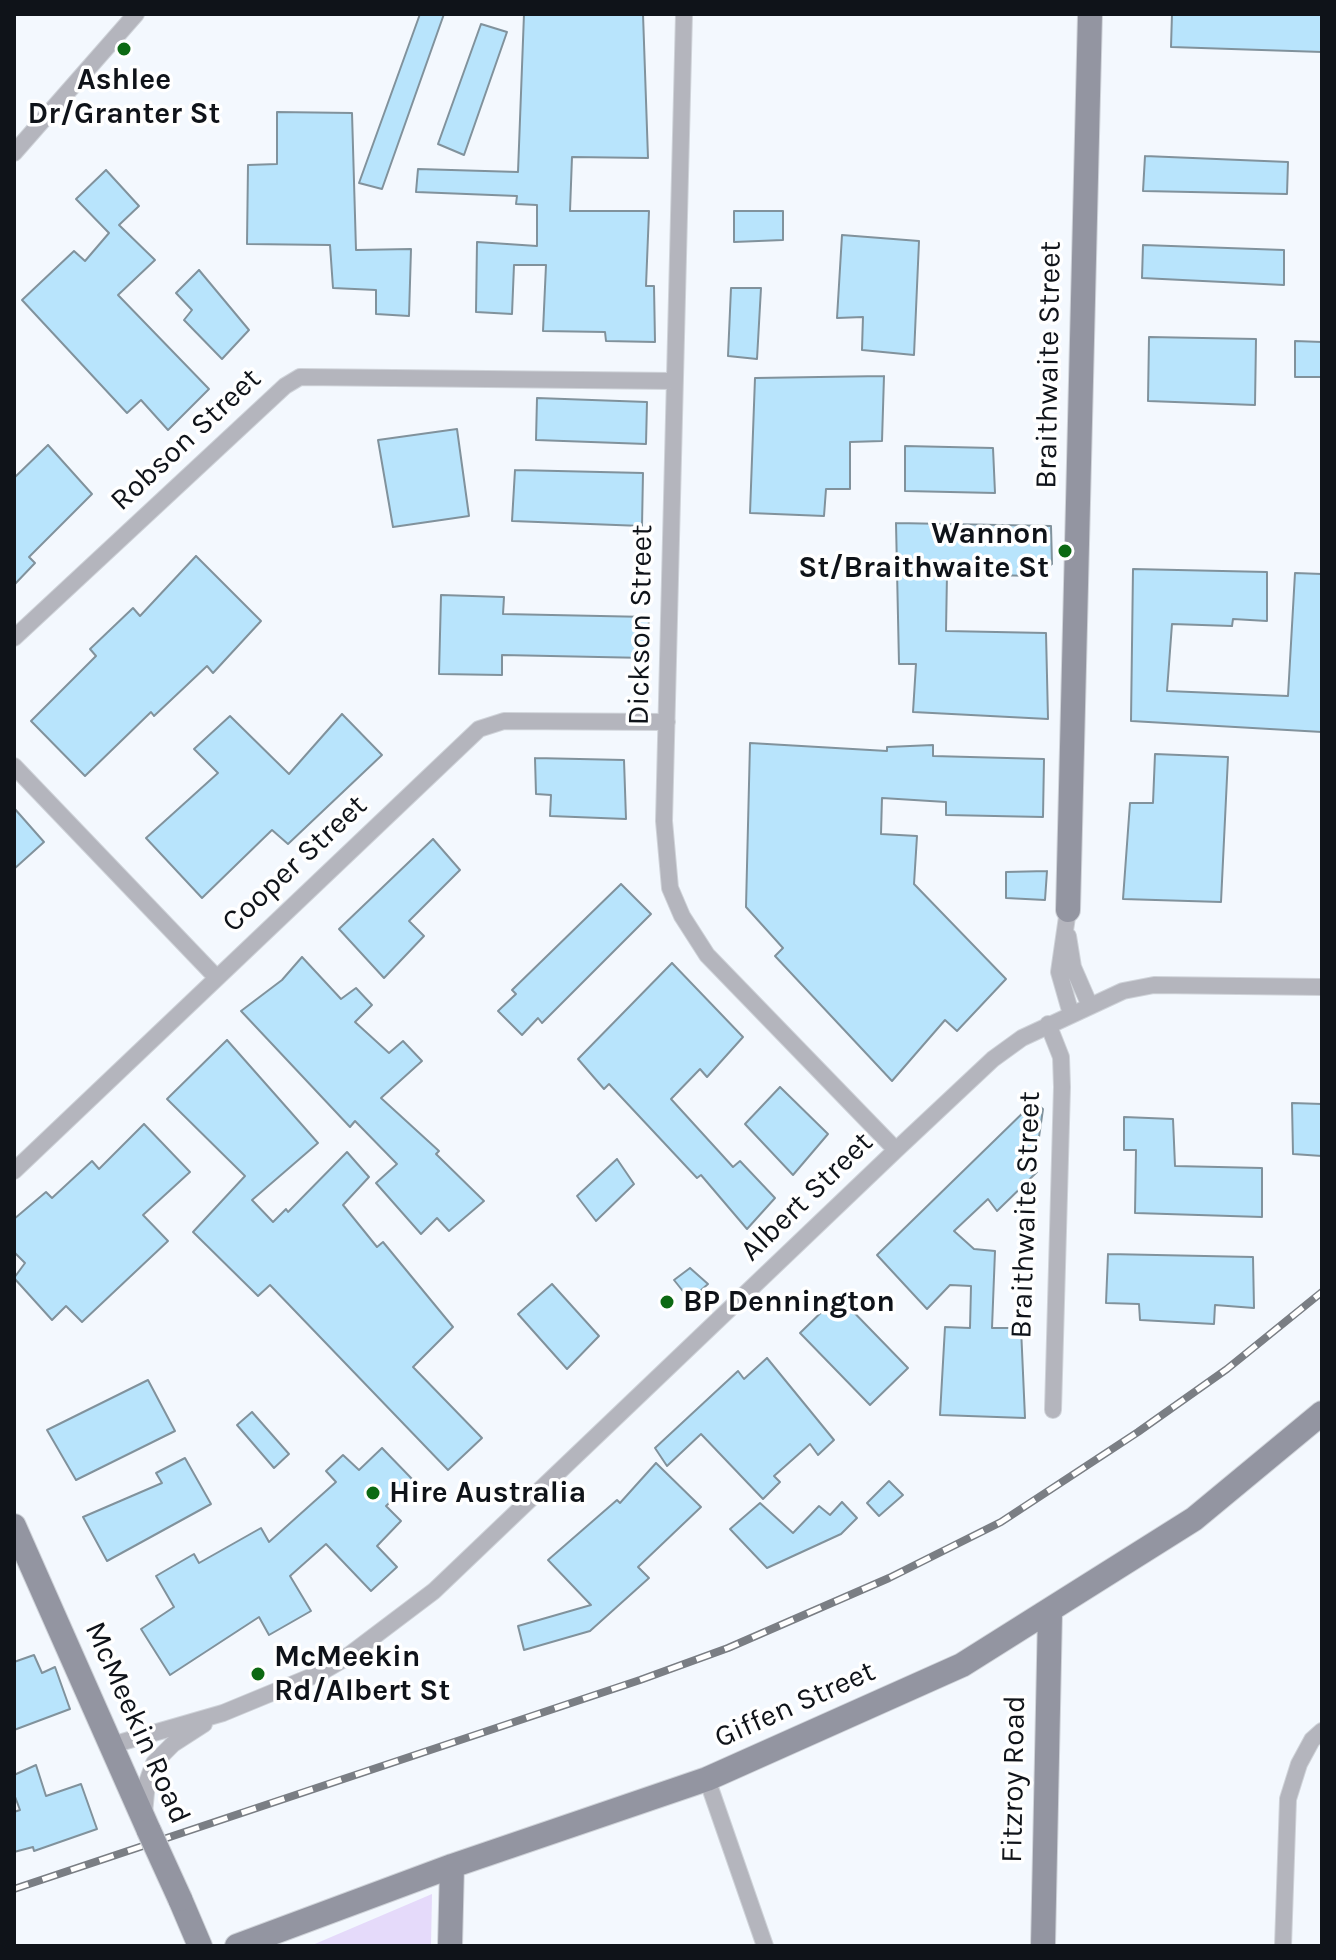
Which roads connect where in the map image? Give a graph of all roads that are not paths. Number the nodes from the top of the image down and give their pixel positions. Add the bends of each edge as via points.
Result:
1 (684, 14) edge
2 (1090, 14) edge
3 (129, 17) edge
4 (14, 153) edge
5 (674, 381) junction
6 (14, 638) edge
7 (667, 722) junction
8 (14, 766) edge
9 (1068, 910) junction
10 (216, 977) junction
11 (1322, 987) edge
12 (1090, 1006) junction
13 (1059, 1019) junction
14 (896, 1150) junction
15 (14, 1171) edge
16 (1053, 1410) dead end
17 (1322, 1413) edge
18 (14, 1526) edge
19 (1050, 1613) junction
20 (223, 1713) junction
21 (1322, 1731) edge
22 (112, 1745) junction
23 (707, 1779) junction
24 (147, 1824) junction
25 (452, 1866) junction
26 (200, 1946) edge
27 (237, 1946) edge
28 (450, 1946) edge
29 (765, 1946) edge
30 (1043, 1946) edge
31 (1283, 1946) edge

1 - 5 street, Dickson Street
2 - 9 street, Braithwaite Street
3 - 4 street
5 - 6 street, Robson Street via 300,377
5 - 7 street, Dickson Street
7 - 10 street, Cooper Street via 504,721 479,729
7 - 14 street, Dickson Street via 666,860 682,916 707,955
8 - 10 street
9 - 12 street, Braithwaite Street via 1073,967
9 - 13 street, Braithwaite Street
10 - 15 street, Cooper Street
11 - 12 street, Albert Street via 1154,985
12 - 13 street, Albert Street
13 - 14 street, Albert Street via 993,1059
13 - 16 street, Braithwaite Street
14 - 20 street, Albert Street via 434,1591 344,1659
17 - 19 street, Giffen Street via 1194,1519
18 - 22 street, McMeekin Road
19 - 23 street, Giffen Street via 962,1665
19 - 30 street, Fitzroy Road
20 - 22 street, Albert Street
20 - 24 street, Albert Street via 158,1757 147,1782
21 - 31 street via 1299,1764 1288,1799
22 - 24 street, McMeekin Road
23 - 25 street, Giffen Street
23 - 29 street
24 - 26 street, McMeekin Road, bridge
25 - 27 street, Giffen Street
25 - 28 street

